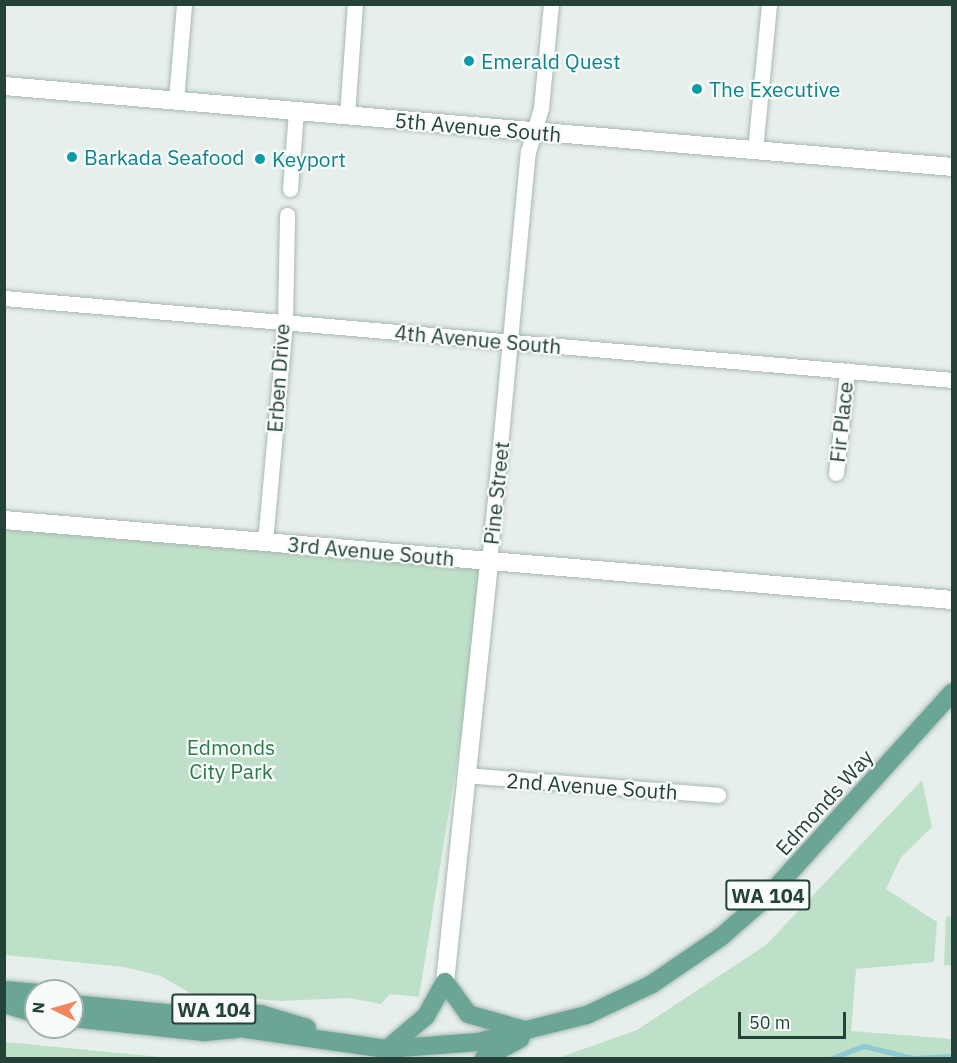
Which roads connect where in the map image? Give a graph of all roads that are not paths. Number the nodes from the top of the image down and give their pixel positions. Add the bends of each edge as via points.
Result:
1 (184, 4) edge
2 (355, 4) edge
3 (551, 4) edge
4 (769, 4) edge
5 (4, 86) edge
6 (176, 100) junction
7 (296, 111) junction
8 (347, 115) junction
9 (535, 132) junction
10 (755, 150) junction
11 (952, 167) edge
12 (290, 189) dead end
13 (287, 214) dead end
14 (4, 298) edge
15 (285, 322) junction
16 (512, 342) junction
17 (847, 370) junction
18 (952, 380) edge
19 (836, 473) dead end
20 (4, 520) edge
21 (265, 542) junction
22 (489, 562) junction
23 (952, 600) edge
24 (952, 693) edge
25 (465, 775) junction
26 (718, 795) dead end
27 (445, 982) junction
28 (4, 990) edge
29 (24, 992) edge
30 (84, 997) edge
31 (24, 1001) edge
32 (4, 1002) edge
33 (84, 1005) edge
34 (24, 1010) edge
35 (84, 1018) edge
36 (246, 1029) junction
37 (534, 1032) junction
38 (352, 1042) junction
39 (440, 1052) edge
40 (394, 1054) edge
41 (484, 1059) edge

1 - 6 street
2 - 8 street
3 - 9 street, Pine Street
4 - 10 street
5 - 6 street, 5th Avenue South
6 - 7 street, 5th Avenue South
7 - 8 street, 5th Avenue South
7 - 12 street
8 - 9 street, 5th Avenue South
9 - 10 street, 5th Avenue South
9 - 16 street, Pine Street via 528,153
10 - 11 street, 5th Avenue South
13 - 15 street, Erben Drive
14 - 15 street, 4th Avenue South
15 - 16 street, 4th Avenue South
15 - 21 street, Erben Drive
16 - 17 street, 4th Avenue South
16 - 22 street, Pine Street
17 - 18 street, 4th Avenue South
17 - 19 street, Fir Place
20 - 21 street, 3rd Avenue South
21 - 22 street, 3rd Avenue South
22 - 23 street, 3rd Avenue South
22 - 25 street, Pine Street
24 - 37 main road, Edmonds Way / WA 104 via 771,893 721,937 652,984
25 - 26 street, 2nd Avenue South
25 - 27 street, Pine Street
27 - 37 main road via 468,1014 485,1023
27 - 40 main road via 426,1016
28 - 29 main road
30 - 38 main road, WA 104 via 261,1014
31 - 32 main road
32 - 34 main road
33 - 36 main road, Edmonds Way / WA 104 via 207,1017
35 - 36 main road, Edmonds Way / WA 104 via 204,1032
36 - 38 main road, Edmonds Way / WA 104
37 - 39 main road, Edmonds Way / WA 104
37 - 41 main road
38 - 40 main road, Edmonds Way / WA 104
39 - 40 main road, Edmonds Way / WA 104

